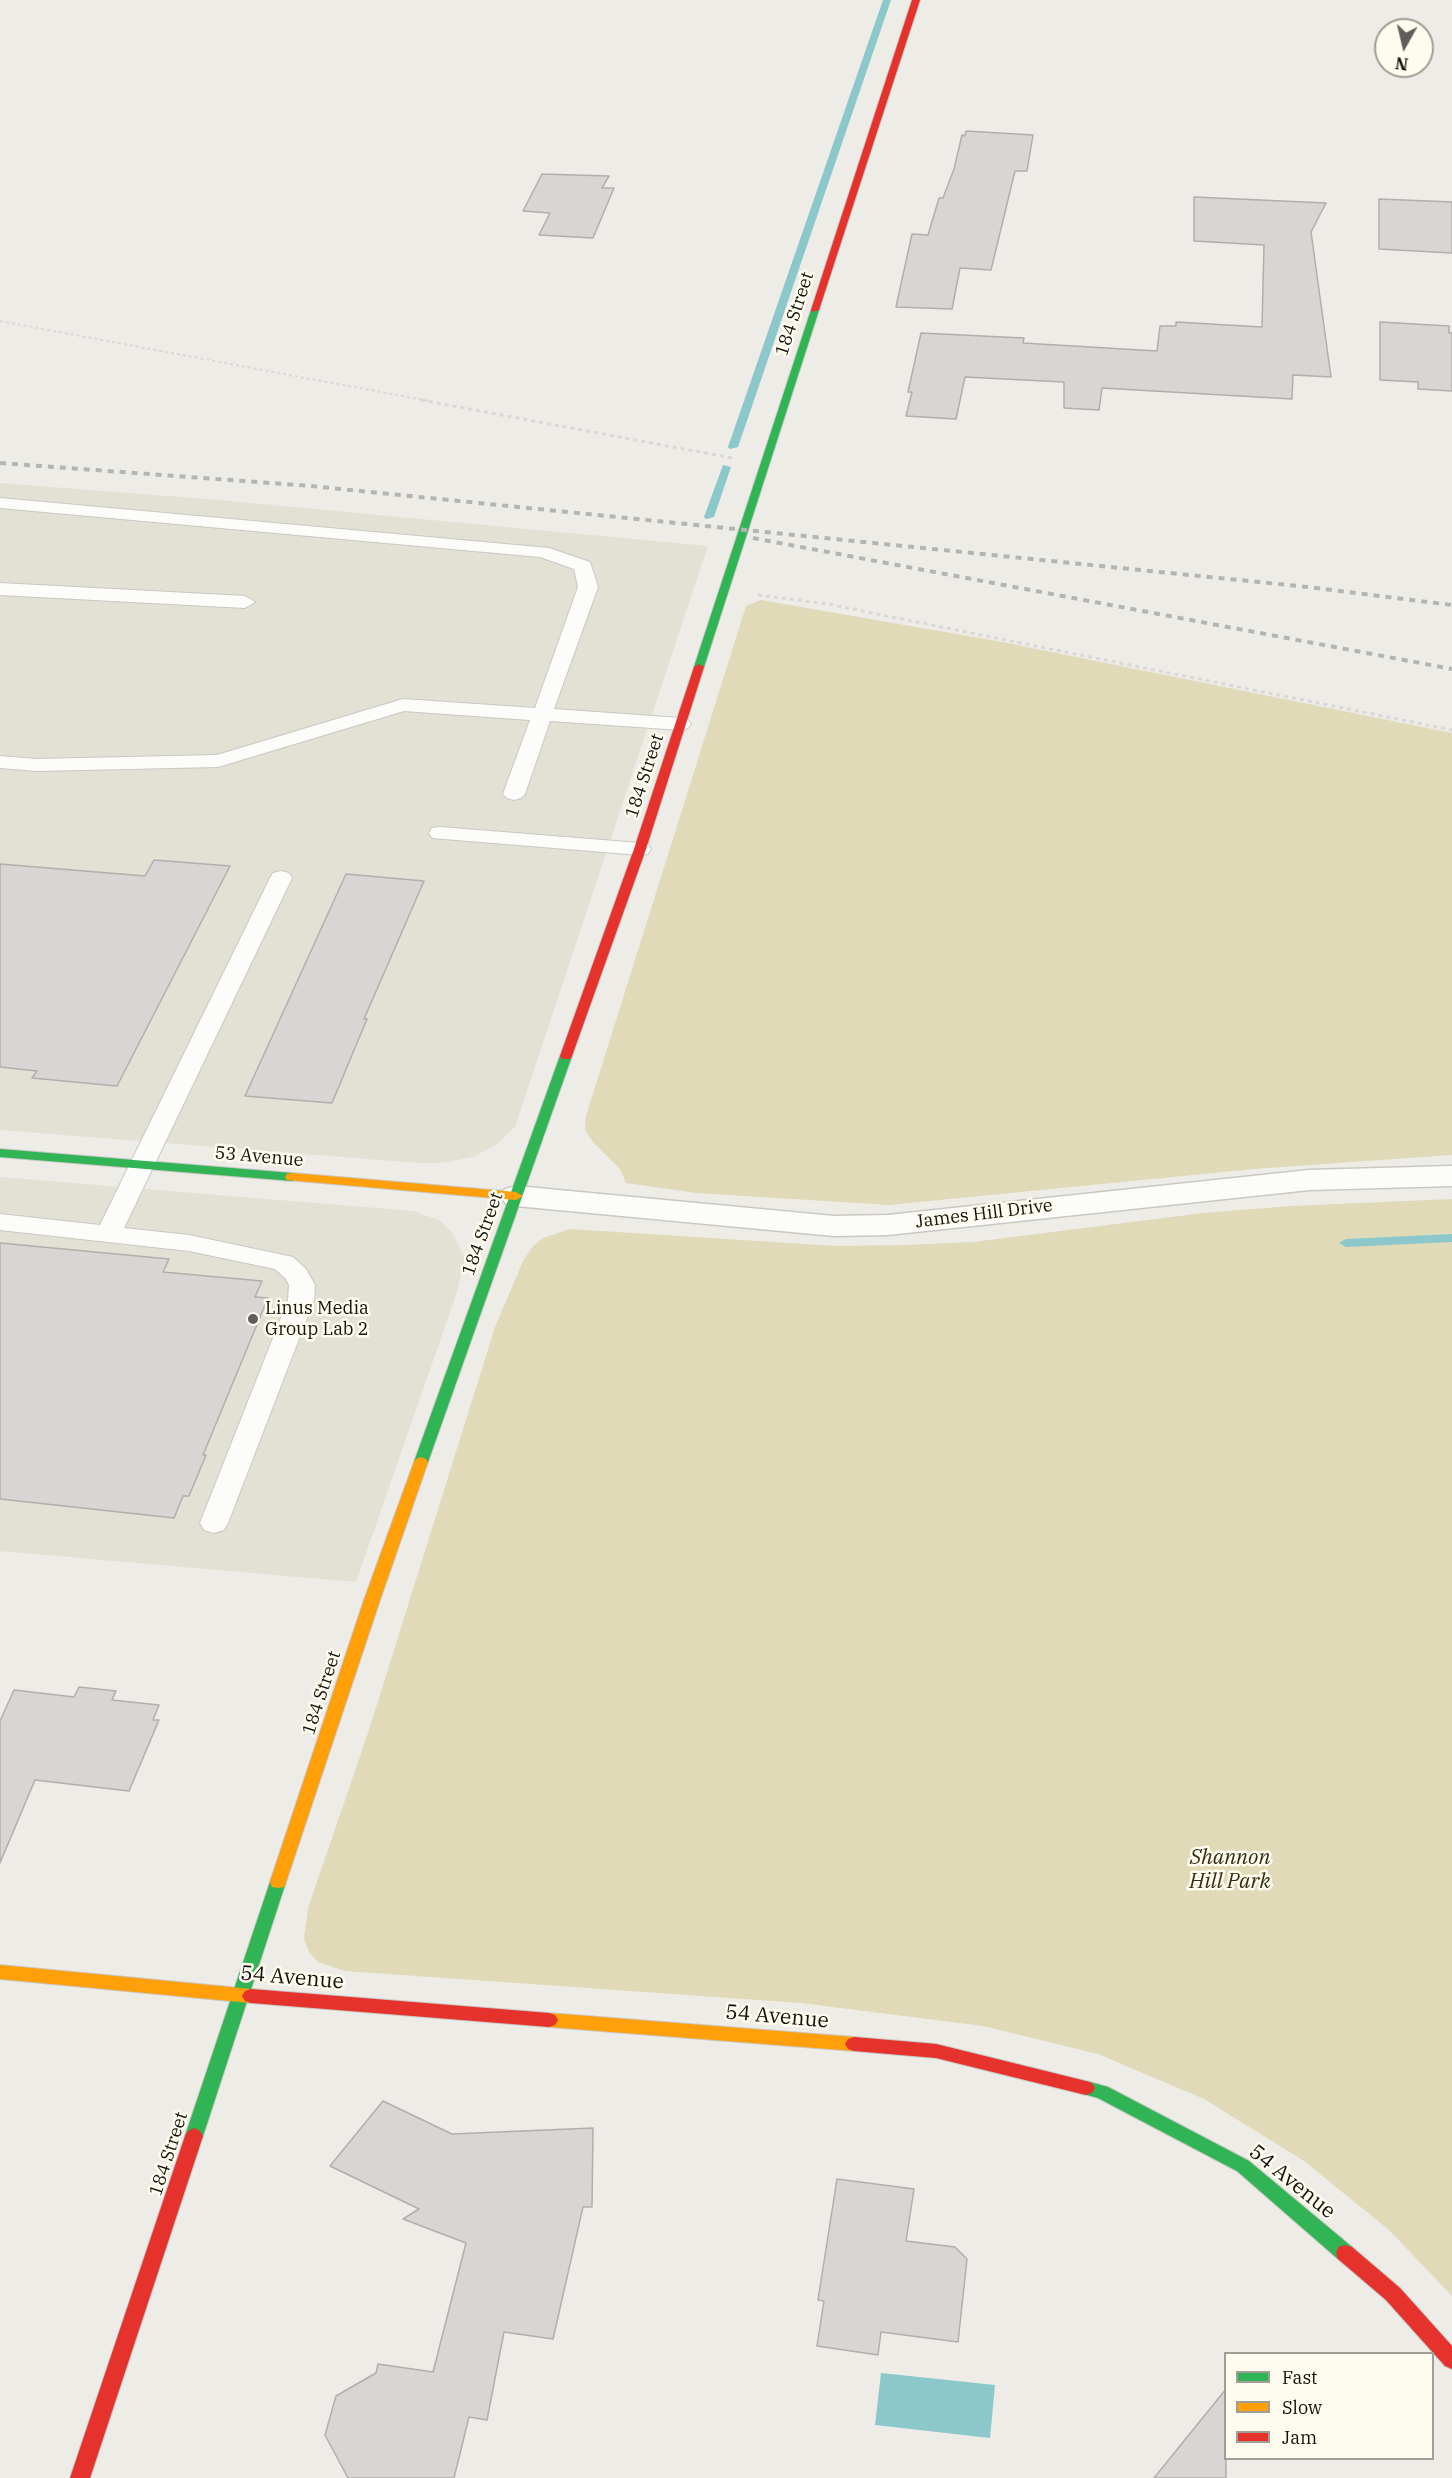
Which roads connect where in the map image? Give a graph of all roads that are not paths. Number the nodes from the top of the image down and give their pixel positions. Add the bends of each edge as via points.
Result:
1 (916, 0) edge
2 (0, 503) edge
3 (0, 589) edge
4 (245, 602) dead end
5 (543, 713) junction
6 (681, 724) junction
7 (0, 762) edge
8 (514, 794) dead end
9 (440, 833) dead end
10 (640, 849) junction
11 (281, 878) dead end
12 (0, 1153) edge
13 (142, 1165) junction
14 (1452, 1176) edge
15 (516, 1196) junction
16 (0, 1222) edge
17 (109, 1233) junction
18 (214, 1523) dead end
19 (0, 1972) edge
20 (241, 1995) junction
21 (1452, 2360) edge
22 (80, 2478) edge

1 - 6 main road, 184 Street
2 - 5 lane via 542,552 583,566 588,587
3 - 4 lane
5 - 6 lane
5 - 7 lane via 403,705 219,761 37,765
5 - 8 lane
6 - 10 main road, 184 Street
9 - 10 lane
10 - 15 main road, 184 Street
11 - 13 lane
12 - 13 main road, 53 Avenue
13 - 15 main road, 53 Avenue
13 - 17 lane
14 - 15 street, James Hill Drive via 1309,1180 888,1225 834,1226
15 - 20 main road, 184 Street via 372,1600
16 - 17 lane
17 - 18 lane via 189,1243 284,1263 302,1285 301,1300
19 - 20 main road, 54 Avenue
20 - 21 main road, 54 Avenue via 936,2051 1102,2092 1243,2166 1393,2294
20 - 22 main road, 184 Street

